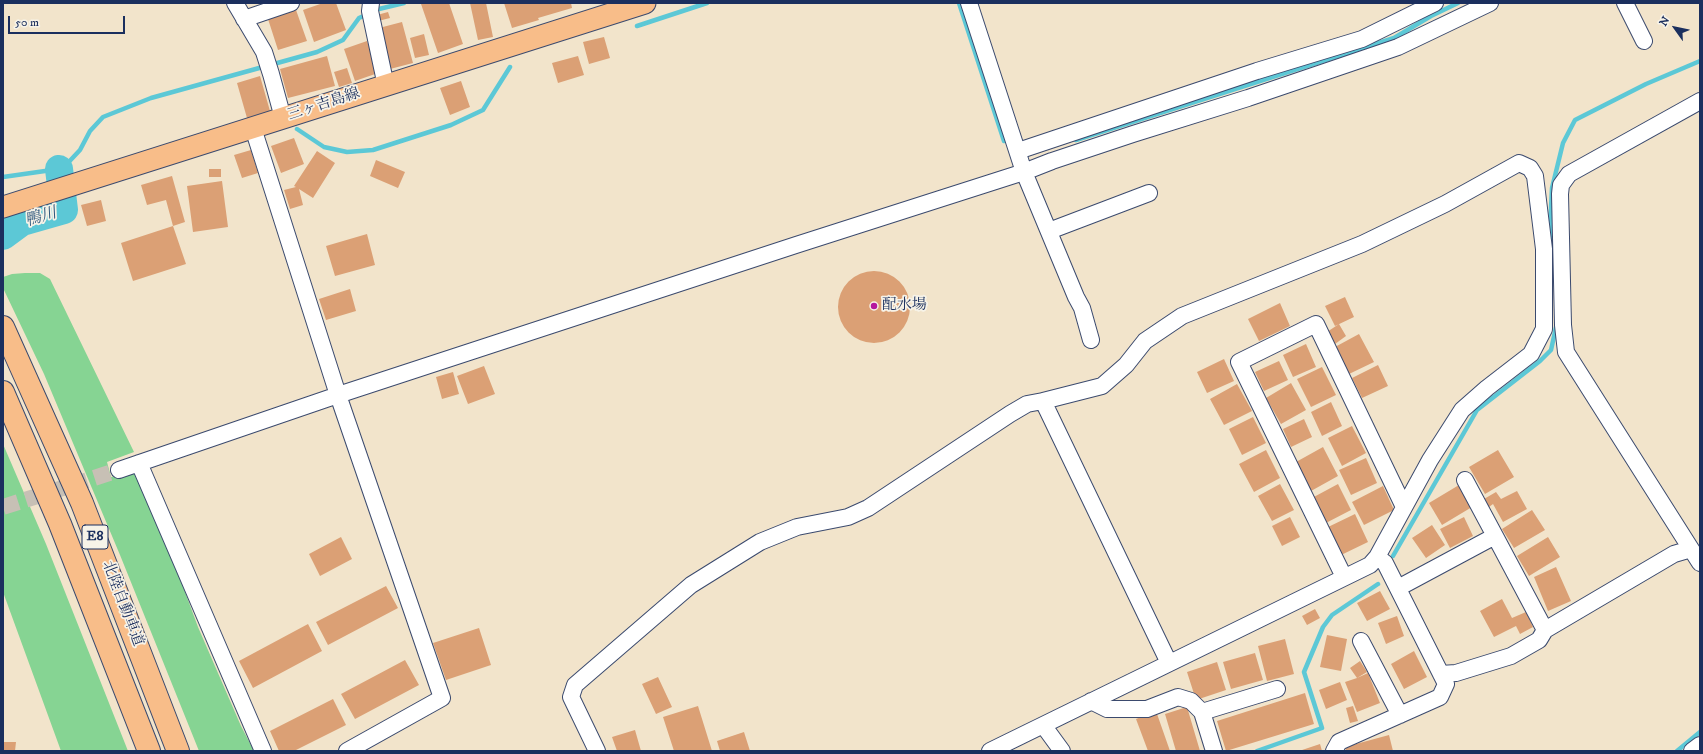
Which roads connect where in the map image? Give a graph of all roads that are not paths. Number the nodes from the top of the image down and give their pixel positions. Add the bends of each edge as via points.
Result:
1 (235, 3) edge
2 (291, 3) edge
3 (371, 3) edge
4 (645, 3) edge
5 (969, 3) edge
6 (1435, 3) edge
7 (1490, 3) edge
8 (1626, 3) edge
9 (244, 19) junction
10 (1644, 41) dead end
11 (386, 86) junction
12 (1700, 102) edge
13 (283, 118) junction
14 (253, 128) junction
15 (1018, 151) junction
16 (1024, 172) junction
17 (1149, 193) dead end
18 (3, 207) edge
19 (1048, 232) junction
20 (1563, 325) junction
21 (3, 327) edge
22 (1544, 329) junction
23 (1091, 340) dead end
24 (3, 392) edge
25 (338, 395) junction
26 (1043, 401) junction
27 (140, 463) junction
28 (119, 470) tunnel mouth
29 (1465, 480) dead end
30 (1404, 507) junction
31 (1495, 536) junction
32 (1691, 549) junction
33 (1377, 557) junction
34 (1700, 563) edge
35 (1344, 577) junction
36 (1398, 588) junction
37 (1545, 630) junction
38 (1361, 641) dead end
39 (1169, 663) junction
40 (1441, 674) junction
41 (1277, 689) dead end
42 (1091, 701) junction
43 (1202, 712) junction
44 (1400, 715) junction
45 (1043, 725) junction
46 (1700, 745) edge
47 (149, 751) edge
48 (178, 751) edge
49 (263, 751) edge
50 (347, 751) edge
51 (597, 751) edge
52 (990, 751) edge
53 (1062, 751) edge
54 (1214, 751) edge
55 (1334, 751) edge
56 (1692, 751) edge

1 - 9 street
2 - 9 street
3 - 11 street via 370,10
4 - 11 main road, 三ヶ吉島線
5 - 15 street
6 - 15 street via 1362,39 1257,71
7 - 16 street via 1398,47 1059,158
8 - 10 street
9 - 13 street via 264,52
11 - 13 main road, 三ヶ吉島線
12 - 20 street via 1569,174 1561,185
13 - 14 main road, 三ヶ吉島線
14 - 18 main road, 三ヶ吉島線
14 - 25 street
15 - 16 street
16 - 19 street
16 - 25 street
17 - 19 street
19 - 23 street via 1082,308
20 - 22 street
20 - 32 street via 1566,352
21 - 48 highway, 北陸自動車道 / E8 via 82,503
22 - 26 street via 1544,249 1535,176 1530,168 1519,163 1445,204 1362,244 1182,316 1145,341 1126,365 1102,386
22 - 30 street via 1531,354 1462,410
24 - 47 highway, 北陸自動車道 / E8 via 60,524
25 - 27 street
25 - 50 street via 442,698
26 - 39 street
26 - 51 street via 1027,404 1010,414 868,508 848,517 797,527 760,542 692,585 575,685 571,697
27 - 28 street
27 - 49 street
29 - 31 street
30 - 33 street
30 - 35 street via 1316,324 1239,362
31 - 36 street
31 - 37 street
32 - 34 street
32 - 37 street via 1674,554
33 - 35 street via 1370,565
33 - 36 street via 1385,563
35 - 39 street
36 - 40 street
37 - 40 street via 1539,640 1511,656 1456,673
38 - 44 street
39 - 42 street
40 - 44 street via 1446,684 1440,697
41 - 43 street
42 - 43 street via 1107,709 1147,709 1178,697 1191,702
42 - 45 street
43 - 54 street
44 - 55 street via 1339,742
45 - 52 street
45 - 53 street
46 - 56 street

